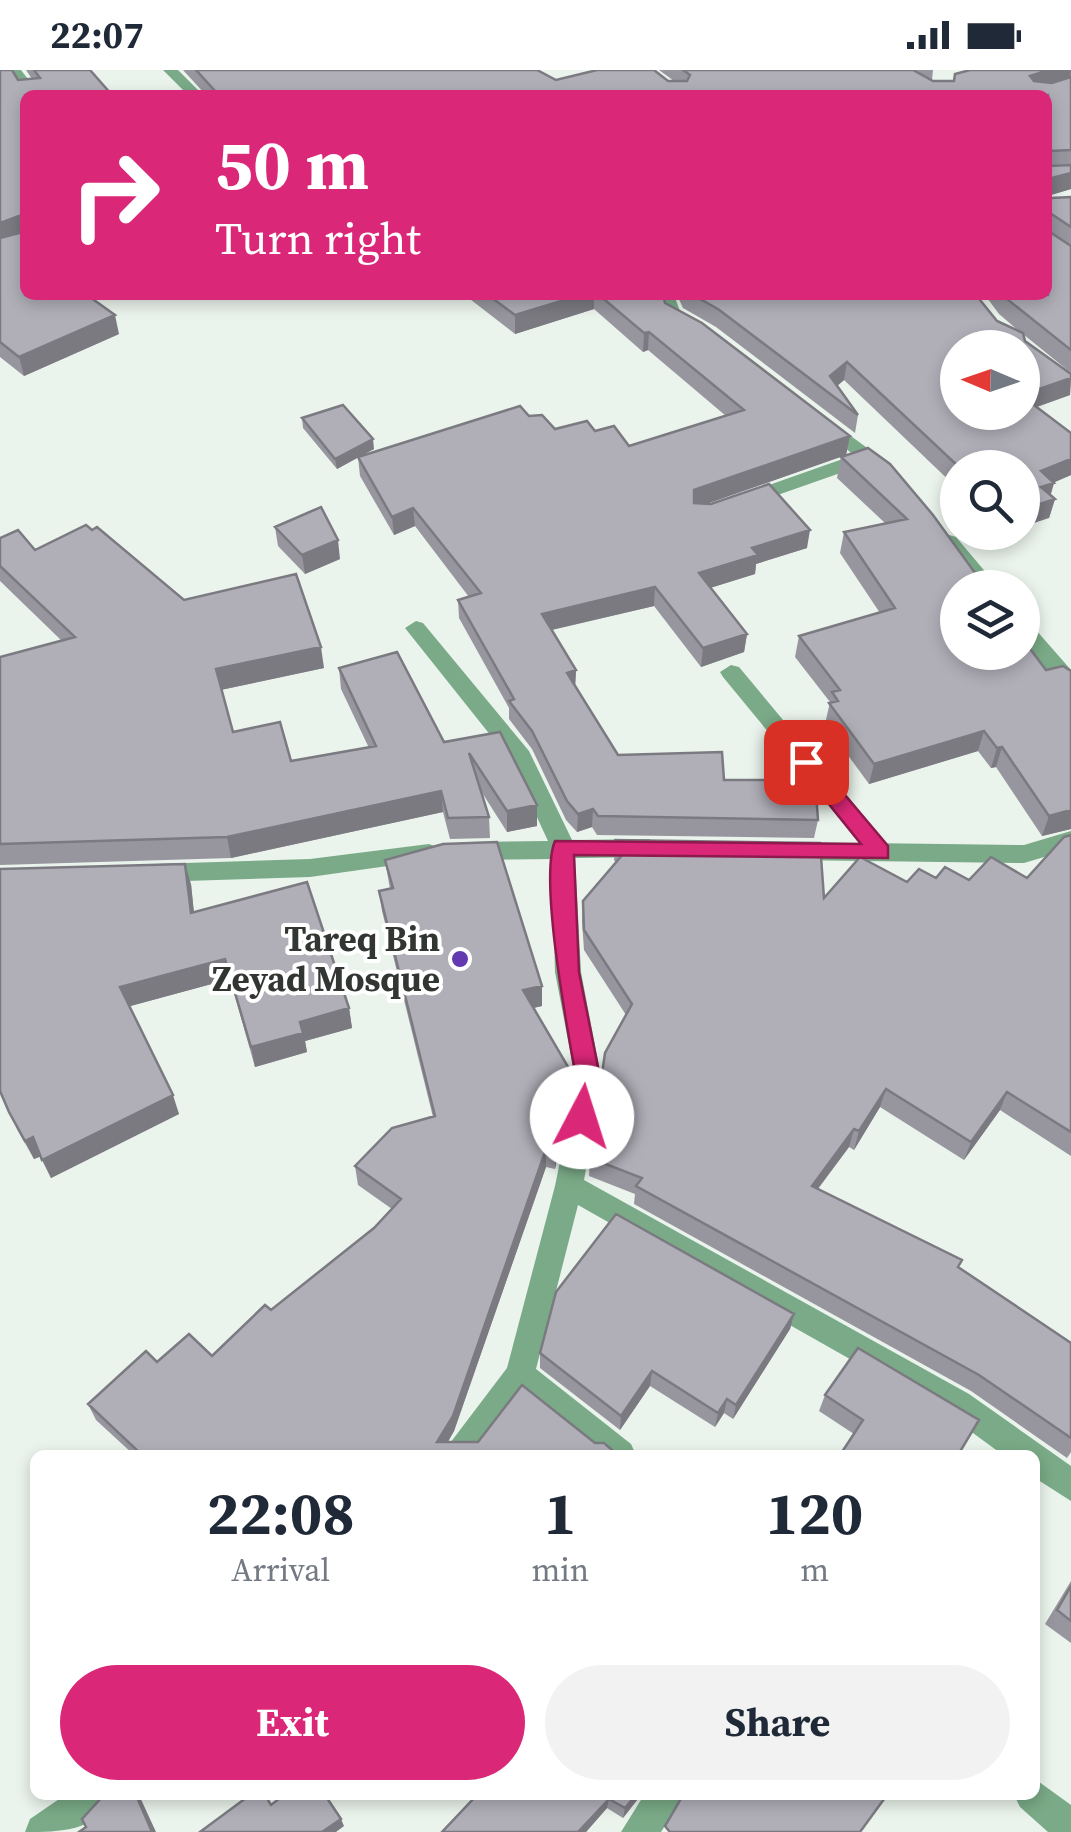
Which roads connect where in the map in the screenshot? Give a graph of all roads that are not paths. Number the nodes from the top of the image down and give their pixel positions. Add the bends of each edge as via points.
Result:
1 (13, 70) edge
2 (170, 70) edge
3 (29, 90) edge
4 (191, 90) edge
5 (667, 300) edge
6 (708, 334) edge
7 (805, 409) edge
8 (868, 456) junction
9 (895, 478) edge
10 (719, 509) edge
11 (930, 519) edge
12 (974, 570) edge
13 (416, 628) dead end
14 (1040, 648) edge
15 (731, 672) dead end
16 (1071, 684) edge
17 (1071, 840) edge
18 (563, 847) junction
19 (682, 849) edge
20 (761, 850) edge
21 (880, 852) junction
22 (136, 874) edge
23 (569, 1186) junction
24 (520, 1375) junction
25 (461, 1450) edge
26 (614, 1450) edge
27 (1022, 1450) edge
28 (1040, 1463) edge
29 (1071, 1485) edge
30 (88, 1800) edge
31 (662, 1800) edge
32 (1038, 1800) edge
33 (1071, 1828) edge
34 (42, 1832) edge
35 (639, 1832) edge

1 - 3 street
2 - 4 street
5 - 6 street via 672,314
7 - 8 street
8 - 9 street
8 - 10 street
11 - 12 street
13 - 18 street via 522,757
14 - 16 street
15 - 21 street
17 - 21 street via 1024,854
18 - 19 street
18 - 22 street
18 - 23 street via 568,972 589,1082
20 - 21 street
23 - 24 street
23 - 27 street via 958,1404
24 - 25 street
24 - 26 street
28 - 29 street
30 - 34 street
31 - 35 street
32 - 33 street

